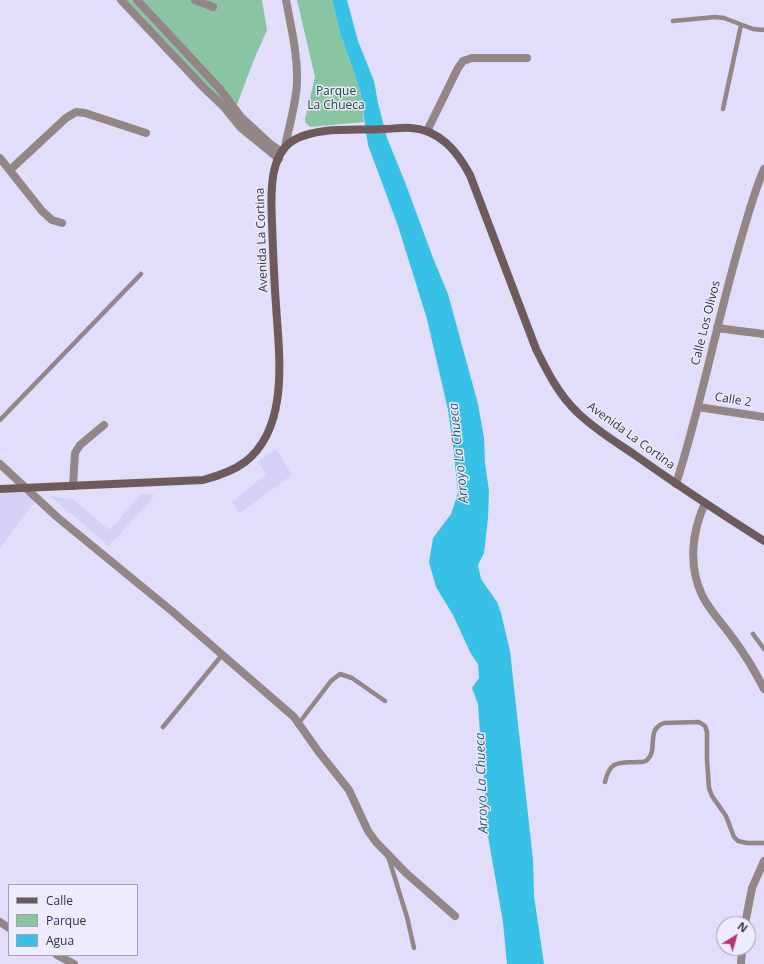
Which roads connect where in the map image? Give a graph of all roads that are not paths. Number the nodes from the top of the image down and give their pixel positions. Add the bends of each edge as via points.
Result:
1 (121, 0) edge
2 (137, 0) edge
3 (195, 0) edge
4 (286, 0) edge
5 (213, 7) dead end
6 (673, 21) dead end
7 (741, 25) junction
8 (764, 30) edge
9 (527, 58) dead end
10 (723, 109) dead end
11 (427, 131) junction
12 (146, 133) dead end
13 (282, 153) junction
14 (0, 158) edge
15 (764, 169) edge
16 (10, 170) junction
17 (62, 223) dead end
18 (142, 274) dead end
19 (717, 328) junction
20 (764, 334) edge
21 (698, 407) junction
22 (764, 417) edge
23 (0, 420) edge
24 (104, 425) dead end
25 (0, 464) edge
26 (676, 484) junction
27 (73, 486) junction
28 (26, 488) junction
29 (0, 489) edge
30 (706, 503) junction
31 (764, 540) edge
32 (753, 634) dead end
33 (764, 649) edge
34 (222, 655) junction
35 (764, 689) edge
36 (385, 701) dead end
37 (299, 723) junction
38 (163, 727) dead end
39 (605, 782) dead end
40 (764, 843) edge
41 (387, 855) junction
42 (764, 861) edge
43 (455, 916) dead end
44 (747, 916) edge
45 (414, 948) dead end
46 (59, 956) edge
47 (74, 964) edge

1 - 13 street via 242,128
2 - 13 street via 219,88 241,117
3 - 5 street
4 - 13 street via 296,57 297,84
6 - 7 lane via 714,17
7 - 8 lane
7 - 10 lane
9 - 11 street via 472,58 463,61
11 - 13 main road, Avenida La Cortina via 411,128 321,131 299,138
11 - 26 main road, Avenida La Cortina via 446,142 470,175 536,349 562,395 577,413 598,430
12 - 16 street via 76,112 66,118
13 - 27 main road, Avenida La Cortina via 272,178 271,191 278,394 270,428 262,442 245,462 228,472 203,480
14 - 16 street
15 - 19 street, Calle Los Olivos via 734,262
16 - 17 street via 42,211 52,220
18 - 23 lane
19 - 20 street
19 - 21 street, Calle Los Olivos
21 - 22 street, Calle 2
21 - 26 street, Calle Los Olivos
24 - 27 street via 80,445 75,453
25 - 28 street
26 - 30 main road, Avenida La Cortina
27 - 28 main road, Avenida La Cortina
28 - 29 main road, Avenida La Cortina
28 - 34 street via 62,522
30 - 31 main road, Avenida La Cortina
30 - 35 street via 698,519 694,536 693,553 697,584 709,607 748,661
32 - 33 lane
34 - 37 street
34 - 38 lane
36 - 37 lane via 352,678 340,674 331,681
37 - 41 street via 349,790 368,831
39 - 40 lane via 608,770 614,764 648,760 652,753 654,732 659,725 699,722 705,726 707,732 707,760 712,796 726,816 734,837 747,843
41 - 43 street
41 - 45 lane
42 - 44 street via 752,888
46 - 47 street

